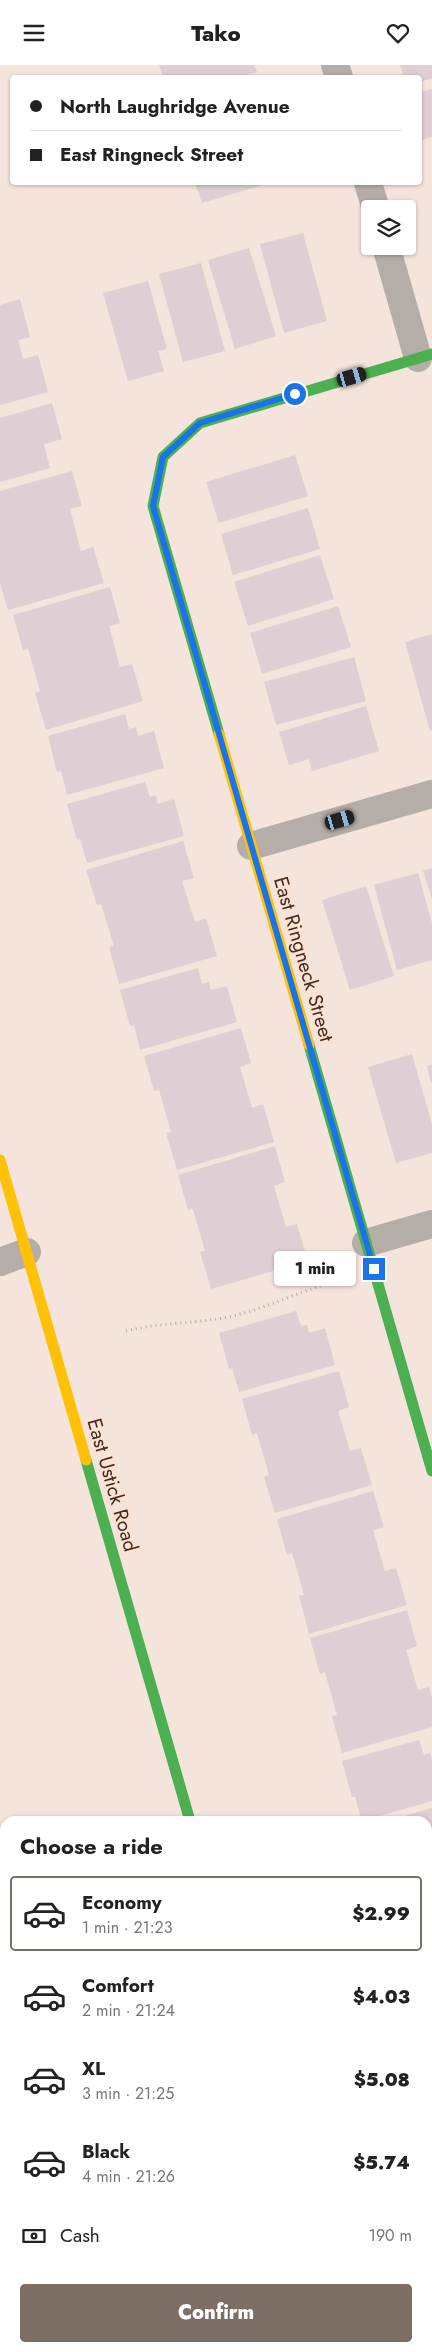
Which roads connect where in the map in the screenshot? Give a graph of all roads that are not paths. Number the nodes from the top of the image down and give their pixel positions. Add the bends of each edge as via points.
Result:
1 (369, 185) edge
2 (373, 200) edge
3 (389, 255) edge
4 (425, 356) edge
5 (432, 794) edge
6 (251, 846) junction
7 (0, 1160) edge
8 (432, 1224) edge
9 (366, 1243) junction
10 (27, 1252) junction
11 (0, 1262) edge
12 (432, 1471) edge
13 (189, 1816) edge

1 - 2 street
3 - 4 street
4 - 6 street, East Ringneck Street via 200,423 163,457 153,506
5 - 6 street
6 - 9 street, East Ringneck Street
7 - 10 street, East Ustick Road
8 - 9 street
9 - 12 street, East Ringneck Street
10 - 11 street
10 - 13 street, East Ustick Road

